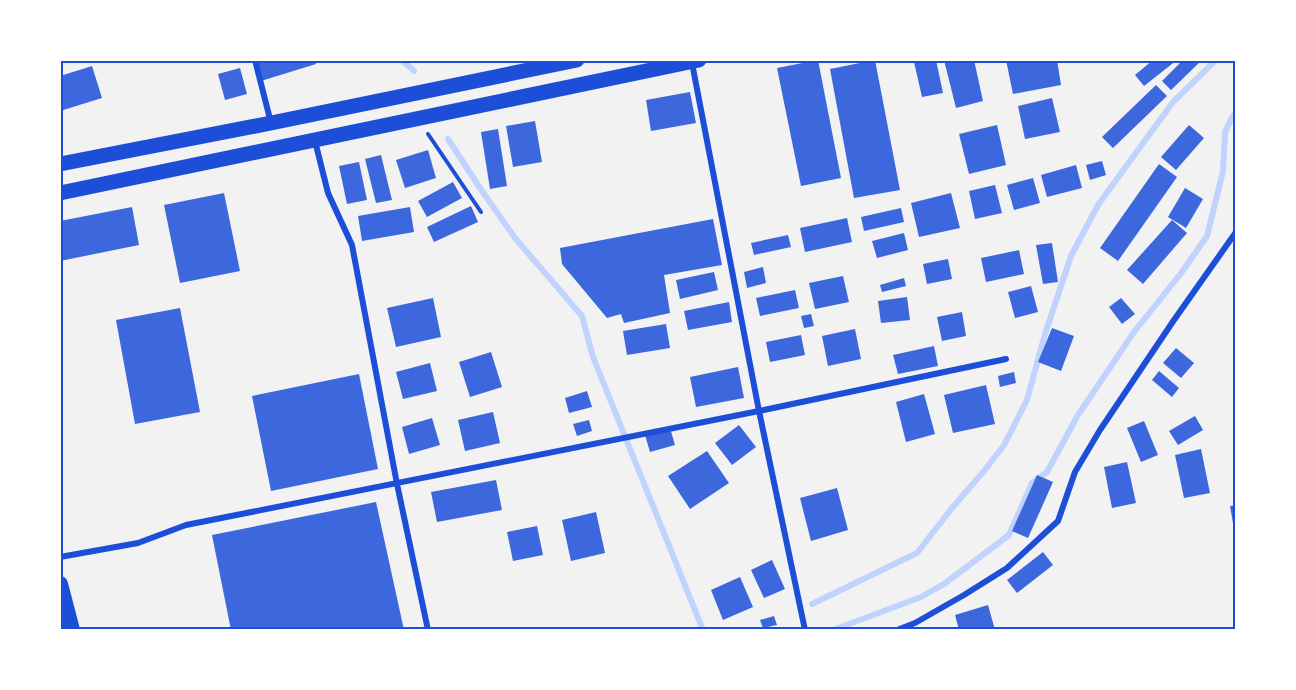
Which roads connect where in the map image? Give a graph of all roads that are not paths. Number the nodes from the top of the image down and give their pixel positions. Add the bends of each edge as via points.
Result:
1 (255, 60) edge
2 (577, 60) edge
3 (694, 60) edge
4 (271, 123) junction
5 (314, 140) junction
6 (60, 164) edge
7 (60, 193) edge
8 (1236, 232) edge
9 (1006, 359) dead end
10 (759, 411) junction
11 (397, 484) junction
12 (60, 557) edge
13 (60, 584) edge
14 (72, 630) edge
15 (428, 630) edge
16 (805, 630) edge
17 (897, 630) edge

1 - 4 street
2 - 4 main road
3 - 5 main road
3 - 10 street
4 - 6 main road
5 - 7 main road
5 - 11 street via 328,193 352,244
8 - 17 street via 1100,430 1075,472 1058,521 1008,568
9 - 10 street
10 - 11 street
10 - 16 street
11 - 12 street via 186,525 138,543
11 - 15 street
13 - 14 highway

